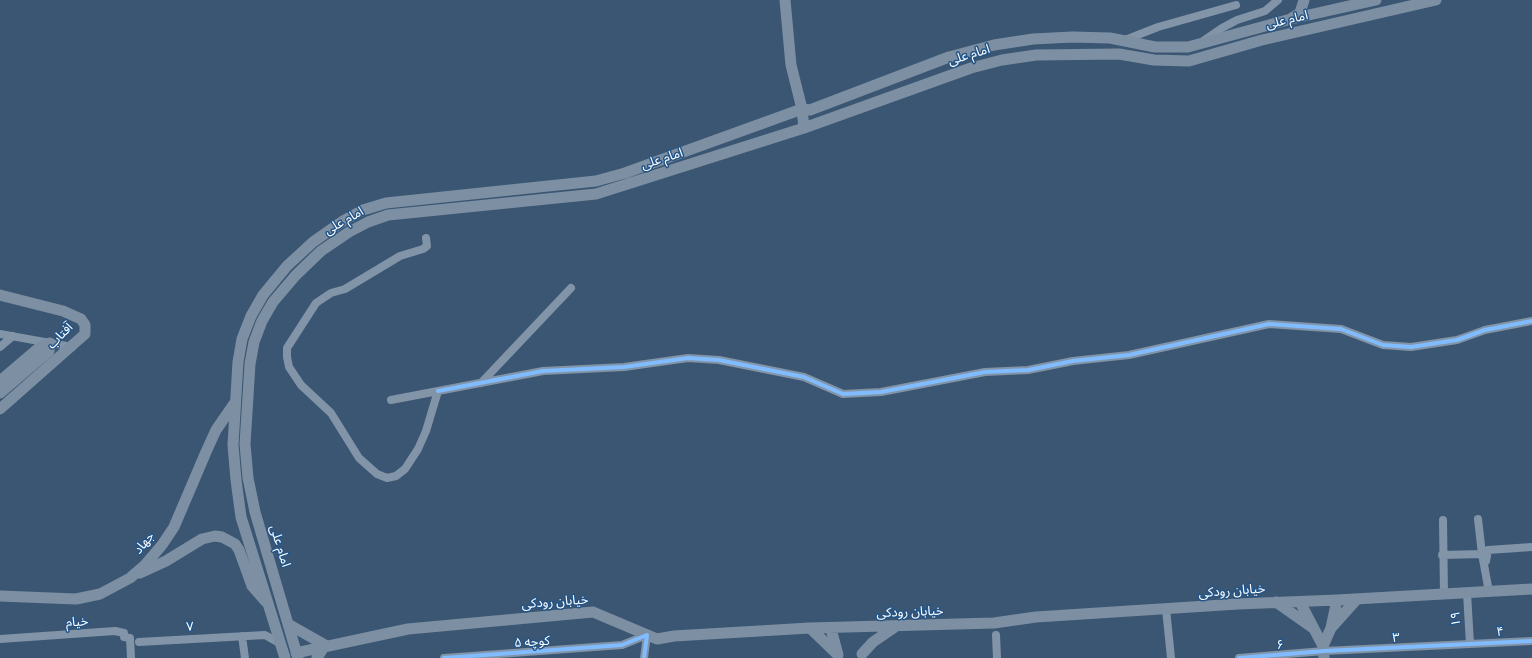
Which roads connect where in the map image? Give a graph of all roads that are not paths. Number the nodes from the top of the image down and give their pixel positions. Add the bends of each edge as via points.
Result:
1 (785, 0) edge
2 (1278, 0) edge
3 (1304, 0) edge
4 (1343, 0) edge
5 (1376, 0) edge
6 (1436, 0) edge
7 (1236, 2) edge
8 (1356, 5) junction
9 (1291, 19) junction
10 (1237, 20) junction
11 (1125, 40) junction
12 (1200, 44) junction
13 (1188, 47) junction
14 (1189, 61) junction
15 (802, 109) junction
16 (804, 128) junction
17 (596, 181) junction
18 (598, 193) junction
19 (426, 238) dead end
20 (571, 288) dead end
21 (0, 295) edge
22 (1532, 321) edge
23 (0, 334) edge
24 (13, 336) junction
25 (50, 342) junction
26 (72, 347) junction
27 (0, 348) edge
28 (0, 381) edge
29 (481, 383) junction
30 (438, 391) junction
31 (0, 393) edge
32 (391, 400) dead end
33 (234, 403) junction
34 (0, 409) edge
35 (1478, 519) dead end
36 (1443, 520) dead end
37 (1532, 547) edge
38 (1485, 552) junction
39 (1442, 555) junction
40 (130, 578) junction
41 (1532, 589) edge
42 (1489, 592) junction
43 (1467, 593) junction
44 (1444, 594) junction
45 (0, 596) edge
46 (1358, 599) junction
47 (1337, 600) junction
48 (1276, 602) junction
49 (1300, 602) junction
50 (269, 606) junction
51 (1166, 609) junction
52 (288, 624) junction
53 (896, 626) junction
54 (871, 627) junction
55 (810, 628) junction
56 (1331, 628) junction
57 (831, 629) junction
58 (1314, 629) junction
59 (647, 635) junction
60 (996, 635) dead end
61 (242, 636) junction
62 (0, 639) edge
63 (1532, 641) edge
64 (139, 642) dead end
65 (281, 644) junction
66 (1470, 644) junction
67 (325, 645) junction
68 (1324, 652) edge
69 (297, 655) edge
70 (861, 656) edge
71 (839, 657) edge
72 (131, 658) edge
73 (245, 658) edge
74 (285, 658) edge
75 (318, 658) edge
76 (444, 658) edge
77 (644, 658) edge
78 (997, 658) edge
79 (1171, 658) edge
80 (1239, 658) edge

1 - 15 main road via 791,65
2 - 10 street via 1265,11
3 - 9 main road via 1300,13
4 - 8 main road
5 - 8 main road, امام علی
6 - 14 main road, امام علی via 1262,40
7 - 10 street
7 - 11 street
8 - 9 main road, امام علی
9 - 12 main road, امام علی
10 - 12 street
11 - 13 main road, امام علی via 1155,46
11 - 15 main road, امام علی via 1072,37 994,45 949,57 810,110
12 - 13 main road, امام علی
13 - 14 main road
14 - 16 main road, امام علی via 1154,60 1119,54 1036,55 1002,60 971,68
15 - 16 main road
15 - 17 main road, امام علی via 625,173
16 - 18 main road, امام علی
17 - 18 main road
17 - 33 main road, امام علی via 386,203 364,210 343,221 313,242 287,266 263,295 242,339
18 - 52 main road, امام علی via 388,215 368,222 321,251 273,302 254,342 247,404 246,444 248,478 255,512
19 - 30 street via 427,246 423,249 400,256 316,303 289,344 286,357 294,375 331,413 359,458 377,474 387,478 396,476 405,469 418,449
20 - 29 street
21 - 26 main road, آفتاب via 63,311 81,319 85,325 85,334
22 - 29 street via 1485,330 1457,340 1411,347 1383,344 1341,329 1269,324 1129,355 1073,361 1028,370 985,372 873,392 843,394 804,377 719,360 688,358 624,367 543,372
23 - 24 street
24 - 25 street
24 - 27 street
25 - 26 street
25 - 28 main road via 40,347
25 - 31 main road via 49,351
26 - 34 main road, آفتاب
29 - 30 street
30 - 32 street
33 - 40 main road, جهاد via 216,430 174,527 153,555
33 - 50 main road, امام علی via 233,445 241,517
35 - 38 street
36 - 39 street
37 - 38 street
38 - 39 street
38 - 42 street
39 - 44 street
40 - 45 main road, جهاد via 100,594 76,599
40 - 50 main road via 166,561 202,539 222,537 235,544 252,586
41 - 42 main road, خیابان رودکی
42 - 43 main road, خیابان رودکی
43 - 44 main road, خیابان رودکی
43 - 66 street, ۱۹
44 - 46 main road, خیابان رودکی
46 - 47 main road, خیابان رودکی
46 - 56 main road
47 - 49 main road, خیابان رودکی
47 - 56 main road
48 - 49 main road, خیابان رودکی
48 - 51 main road, خیابان رودکی
48 - 58 main road
49 - 58 main road
50 - 65 main road, امام علی
51 - 53 main road, خیابان رودکی via 994,623
51 - 79 street
52 - 67 main road
52 - 69 main road, امام علی
53 - 54 main road, خیابان رودکی
53 - 70 main road via 877,638
54 - 57 main road, خیابان رودکی
54 - 70 main road
55 - 57 main road, خیابان رودکی
55 - 59 main road, خیابان رودکی via 674,636 657,640
55 - 71 main road
56 - 68 main road
57 - 71 main road
58 - 68 main road
59 - 67 main road, خیابان رودکی via 593,612 408,629
59 - 76 street, کوچه ۵ via 622,646
59 - 77 street
60 - 78 street
61 - 64 street, ۷
61 - 65 street, ۷ via 265,635
61 - 73 street
62 - 72 street, خیام via 115,631 130,638
63 - 66 street, ۴
65 - 74 main road, امام علی
66 - 68 street, ۳
67 - 69 main road, خیابان رودکی
67 - 75 main road
68 - 80 street, ۶

